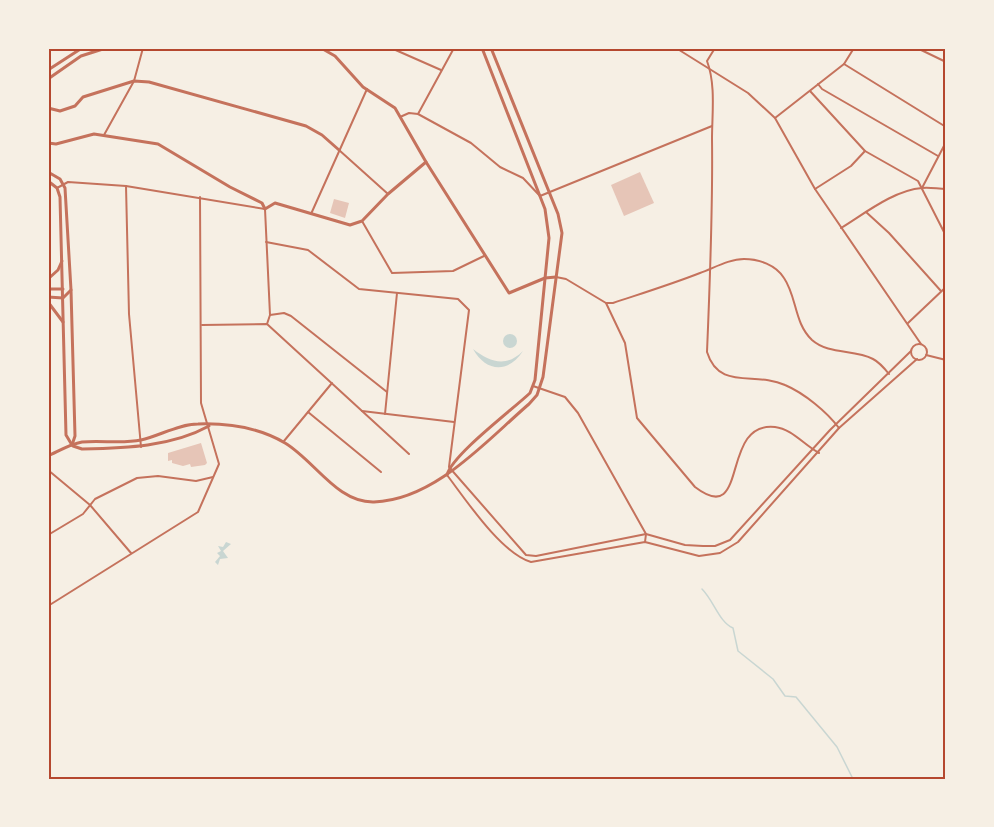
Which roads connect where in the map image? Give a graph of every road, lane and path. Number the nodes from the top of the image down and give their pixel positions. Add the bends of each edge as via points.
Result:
1 (82, 48) edge
2 (106, 48) edge
3 (143, 48) edge
4 (321, 48) edge
5 (391, 48) edge
6 (453, 48) edge
7 (482, 48) edge
8 (491, 48) edge
9 (676, 48) edge
10 (715, 48) edge
11 (854, 48) edge
12 (917, 48) edge
13 (946, 62) edge
14 (844, 64) junction
15 (48, 69) edge
16 (442, 70) junction
17 (711, 71) junction
18 (48, 79) edge
19 (134, 81) junction
20 (818, 84) junction
21 (367, 89) junction
22 (810, 92) junction
23 (48, 108) edge
24 (418, 114) junction
25 (400, 117) junction
26 (775, 118) junction
27 (712, 126) junction
28 (946, 127) edge
29 (104, 135) junction
30 (946, 142) edge
31 (48, 143) edge
32 (339, 150) junction
33 (865, 151) junction
34 (939, 156) junction
35 (426, 162) junction
36 (48, 172) edge
37 (48, 181) edge
38 (63, 183) junction
39 (126, 186) junction
40 (57, 188) junction
41 (922, 188) junction
42 (815, 189) junction
43 (946, 189) edge
44 (549, 193) junction
45 (388, 194) junction
46 (540, 196) junction
47 (200, 197) junction
48 (265, 209) junction
49 (866, 212) junction
50 (311, 214) junction
51 (362, 221) junction
52 (841, 228) junction
53 (946, 236) edge
54 (266, 242) junction
55 (484, 256) junction
56 (63, 260) junction
57 (710, 269) junction
58 (556, 277) junction
59 (545, 278) junction
60 (48, 279) edge
61 (946, 286) edge
62 (48, 289) edge
63 (63, 289) junction
64 (71, 290) junction
65 (941, 291) junction
66 (397, 293) junction
67 (48, 297) edge
68 (63, 298) junction
69 (48, 302) edge
70 (606, 303) junction
71 (270, 315) junction
72 (908, 323) junction
73 (267, 324) junction
74 (64, 325) junction
75 (202, 325) junction
76 (921, 344) junction
77 (911, 351) junction
78 (926, 354) junction
79 (916, 359) junction
80 (946, 360) edge
81 (889, 374) junction
82 (332, 383) junction
83 (533, 386) junction
84 (539, 388) junction
85 (387, 392) junction
86 (362, 411) junction
87 (308, 412) junction
88 (385, 414) junction
89 (454, 422) junction
90 (836, 423) junction
91 (209, 426) junction
92 (839, 428) junction
93 (139, 440) junction
94 (283, 442) junction
95 (72, 445) junction
96 (141, 447) junction
97 (813, 450) junction
98 (819, 453) junction
99 (408, 454) dead end
100 (48, 456) edge
101 (449, 466) junction
102 (48, 470) edge
103 (381, 472) dead end
104 (453, 472) junction
105 (447, 475) junction
106 (213, 477) junction
107 (90, 505) junction
108 (646, 534) junction
109 (48, 535) edge
110 (645, 542) junction
111 (131, 553) junction
112 (48, 606) edge

1 - 15 street
2 - 18 street via 81,56
3 - 19 street
4 - 21 street via 335,56
5 - 16 street
6 - 16 street
7 - 46 street
8 - 44 street
9 - 17 street
10 - 17 street via 708,61
11 - 14 street
12 - 13 street
14 - 20 street
14 - 28 street
16 - 24 street
17 - 26 street via 748,93
17 - 27 street
19 - 23 street via 83,97 75,106 60,111
19 - 29 street
19 - 32 street via 306,126
20 - 22 street
20 - 34 street
21 - 25 street
21 - 32 street
22 - 26 street
22 - 33 street
24 - 25 street
24 - 46 street via 471,143 500,167 523,178
25 - 35 street
26 - 42 street
27 - 44 street
27 - 57 street
29 - 31 street
29 - 48 street via 158,144 262,203
30 - 34 street
32 - 45 street
32 - 50 street
33 - 41 street via 918,181
33 - 42 street via 851,166
34 - 41 street
35 - 45 street
35 - 55 street
36 - 38 street
37 - 40 street
38 - 39 street
38 - 40 street
38 - 64 street
39 - 47 street
39 - 93 street via 129,314
40 - 56 street
41 - 43 street
41 - 49 street via 891,198
41 - 53 street
42 - 52 street
44 - 46 street
44 - 58 street via 562,233
45 - 51 street
46 - 59 street via 549,228
47 - 48 street
47 - 75 street
48 - 50 street via 276,203
48 - 54 street
49 - 52 street
49 - 65 street
50 - 51 street via 350,225
51 - 55 street via 392,273 453,272
52 - 72 street
54 - 66 street via 308,250 359,289
54 - 71 street
55 - 59 street via 509,292
56 - 60 street
56 - 63 street
57 - 70 street
57 - 81 street via 743,259 773,267 783,276 797,316 813,341 826,349 872,358
57 - 90 street via 707,352 711,364 730,378 765,378 787,385
58 - 59 street
58 - 70 street
58 - 84 street
59 - 83 street
61 - 65 street
62 - 63 street
63 - 68 street
64 - 68 street
64 - 95 street via 75,436
65 - 72 street
66 - 85 street
66 - 89 street via 458,298 469,309
67 - 68 street
68 - 74 street
69 - 74 street
70 - 97 street via 625,343 637,418 705,495 713,498 725,494 731,487 743,444 763,428 776,427 790,433
71 - 73 street
71 - 85 street via 291,316
72 - 76 street
73 - 75 street
73 - 82 street
74 - 95 street via 66,435
75 - 91 street via 201,403
76 - 77 street
76 - 78 street
77 - 79 street
77 - 81 street
78 - 79 street
78 - 80 street
79 - 92 street
81 - 90 street
82 - 86 street
82 - 87 street
83 - 84 street
83 - 101 street
84 - 104 street via 529,404
84 - 108 street via 565,397 578,413
85 - 88 street
86 - 88 street
86 - 99 street
87 - 94 street
87 - 103 street
88 - 89 street
89 - 101 street
90 - 92 street
90 - 97 street
91 - 93 street via 197,424
91 - 94 street via 235,424
91 - 96 street
91 - 106 street via 219,464
92 - 98 street
93 - 95 street
93 - 96 street
94 - 105 street via 356,501 376,502 411,492
95 - 96 street via 82,449
95 - 100 street
97 - 98 street
97 - 108 street via 730,540 703,546
98 - 110 street via 738,542 720,553 699,556
101 - 104 street
101 - 105 street
102 - 107 street
104 - 105 street
104 - 108 street via 526,555
105 - 110 street via 519,559 531,562 567,558
106 - 107 street via 196,481 158,476 137,478
106 - 111 street via 198,512
107 - 109 street via 83,514
107 - 111 street
108 - 110 street
111 - 112 street

